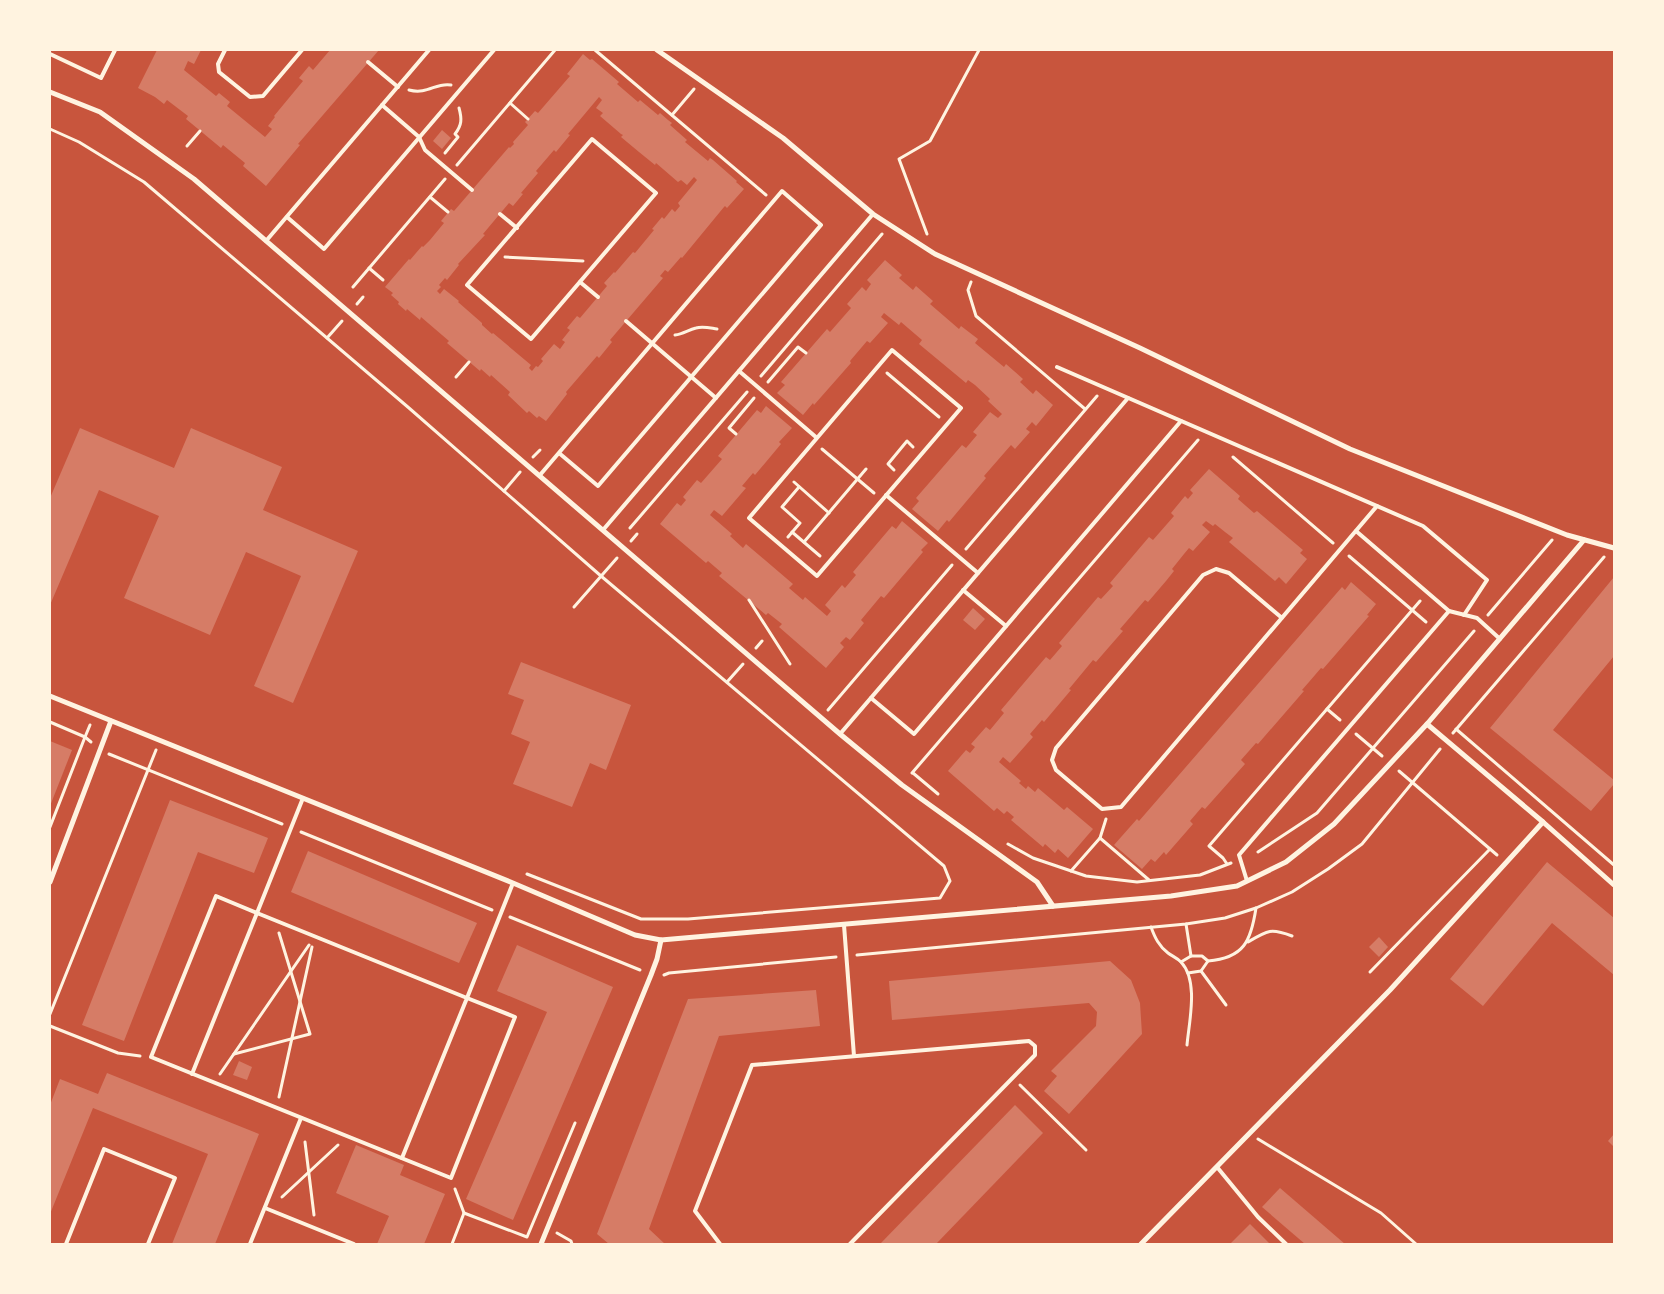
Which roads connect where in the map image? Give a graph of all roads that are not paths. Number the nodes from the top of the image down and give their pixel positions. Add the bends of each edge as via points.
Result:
1 (59, 50) edge
2 (115, 50) edge
3 (225, 50) edge
4 (302, 50) edge
5 (429, 50) edge
6 (494, 50) edge
7 (657, 50) edge
8 (50, 54) edge
9 (56, 56) junction
10 (368, 62) dead end
11 (399, 85) junction
12 (50, 92) edge
13 (382, 105) junction
14 (419, 137) junction
15 (472, 190) dead end
16 (500, 214) dead end
17 (873, 214) junction
18 (287, 217) junction
19 (517, 228) junction
20 (266, 241) junction
21 (580, 282) junction
22 (598, 297) dead end
23 (626, 321) dead end
24 (652, 343) junction
25 (1057, 367) dead end
26 (739, 371) junction
27 (692, 376) junction
28 (716, 398) junction
29 (1128, 398) junction
30 (1181, 421) junction
31 (816, 440) junction
32 (559, 453) junction
33 (540, 475) junction
34 (886, 495) junction
35 (1377, 506) junction
36 (604, 530) junction
37 (1356, 531) junction
38 (1584, 540) junction
39 (1613, 548) edge
40 (978, 573) junction
41 (964, 590) junction
42 (1449, 611) junction
43 (1464, 615) junction
44 (1282, 618) junction
45 (1006, 626) junction
46 (1500, 639) junction
47 (50, 696) edge
48 (871, 698) junction
49 (111, 721) junction
50 (1427, 724) junction
51 (840, 734) junction
52 (303, 798) junction
53 (1542, 822) junction
54 (1247, 881) junction
55 (50, 882) edge
56 (513, 883) junction
57 (1614, 885) edge
58 (1053, 906) junction
59 (257, 913) junction
60 (844, 925) junction
61 (661, 940) junction
62 (467, 998) junction
63 (854, 1056) junction
64 (192, 1074) junction
65 (301, 1118) junction
66 (402, 1158) junction
67 (1217, 1167) junction
68 (265, 1208) junction
69 (66, 1244) edge
70 (148, 1244) edge
71 (250, 1244) edge
72 (354, 1244) edge
73 (541, 1244) edge
74 (720, 1244) edge
75 (850, 1244) edge
76 (1141, 1244) edge
77 (1286, 1244) edge

1 - 9 lane
2 - 9 lane via 101,78
3 - 4 lane via 218,64 219,72 250,97 263,96
5 - 11 lane
6 - 14 lane
7 - 17 street via 783,138
8 - 9 lane
10 - 11 lane
11 - 13 lane
12 - 20 street via 100,112 194,179
13 - 14 lane
13 - 18 lane
14 - 15 lane via 425,150
14 - 18 lane via 324,249
16 - 19 lane
17 - 26 lane
17 - 38 street via 935,254 1350,449
18 - 20 lane
19 - 21 lane via 467,285 531,339
19 - 21 lane via 592,139 656,193
20 - 33 street
21 - 22 lane
23 - 24 lane
24 - 27 lane
24 - 27 lane via 782,191 821,225
24 - 32 lane
25 - 29 lane
26 - 28 lane
26 - 31 lane
27 - 28 lane
27 - 32 lane via 598,486
28 - 36 lane
29 - 30 lane
29 - 40 lane
30 - 35 lane
30 - 45 lane
31 - 34 lane via 749,518 817,576
31 - 34 lane via 892,350 961,408
32 - 33 lane
33 - 36 street
34 - 40 lane
35 - 37 lane
35 - 43 lane via 1423,526 1487,580
36 - 51 street
37 - 42 lane
37 - 44 lane
38 - 39 street
38 - 46 street
40 - 41 lane
41 - 45 lane
41 - 48 lane
42 - 43 lane
42 - 54 lane via 1239,855
43 - 46 lane via 1477,618
44 - 44 lane via 1229,573 1216,569 1203,575 1056,748 1052,760 1056,770 1102,809 1121,807
45 - 48 lane via 914,734
46 - 50 street
47 - 49 street
48 - 51 lane
49 - 52 street
49 - 55 street
50 - 53 street
50 - 54 street via 1334,824 1286,862
51 - 58 street via 902,785 1037,882
52 - 56 street
52 - 59 lane
53 - 57 street
53 - 67 street via 1390,990
54 - 58 street via 1237,886 1171,896
56 - 61 street via 635,935
56 - 62 lane
58 - 60 street
59 - 62 lane
59 - 64 lane
59 - 64 lane via 216,896 151,1057
60 - 61 street
60 - 63 lane
61 - 73 street via 651,975
62 - 66 lane
62 - 66 lane via 516,1017 451,1178
63 - 74 lane via 752,1065 695,1211
63 - 75 lane via 1029,1041 1035,1046 1034,1055
64 - 65 lane
65 - 66 lane
65 - 68 lane
67 - 76 street
67 - 77 lane via 1258,1217
68 - 71 lane
68 - 72 lane
69 - 70 lane via 104,1149 175,1178

